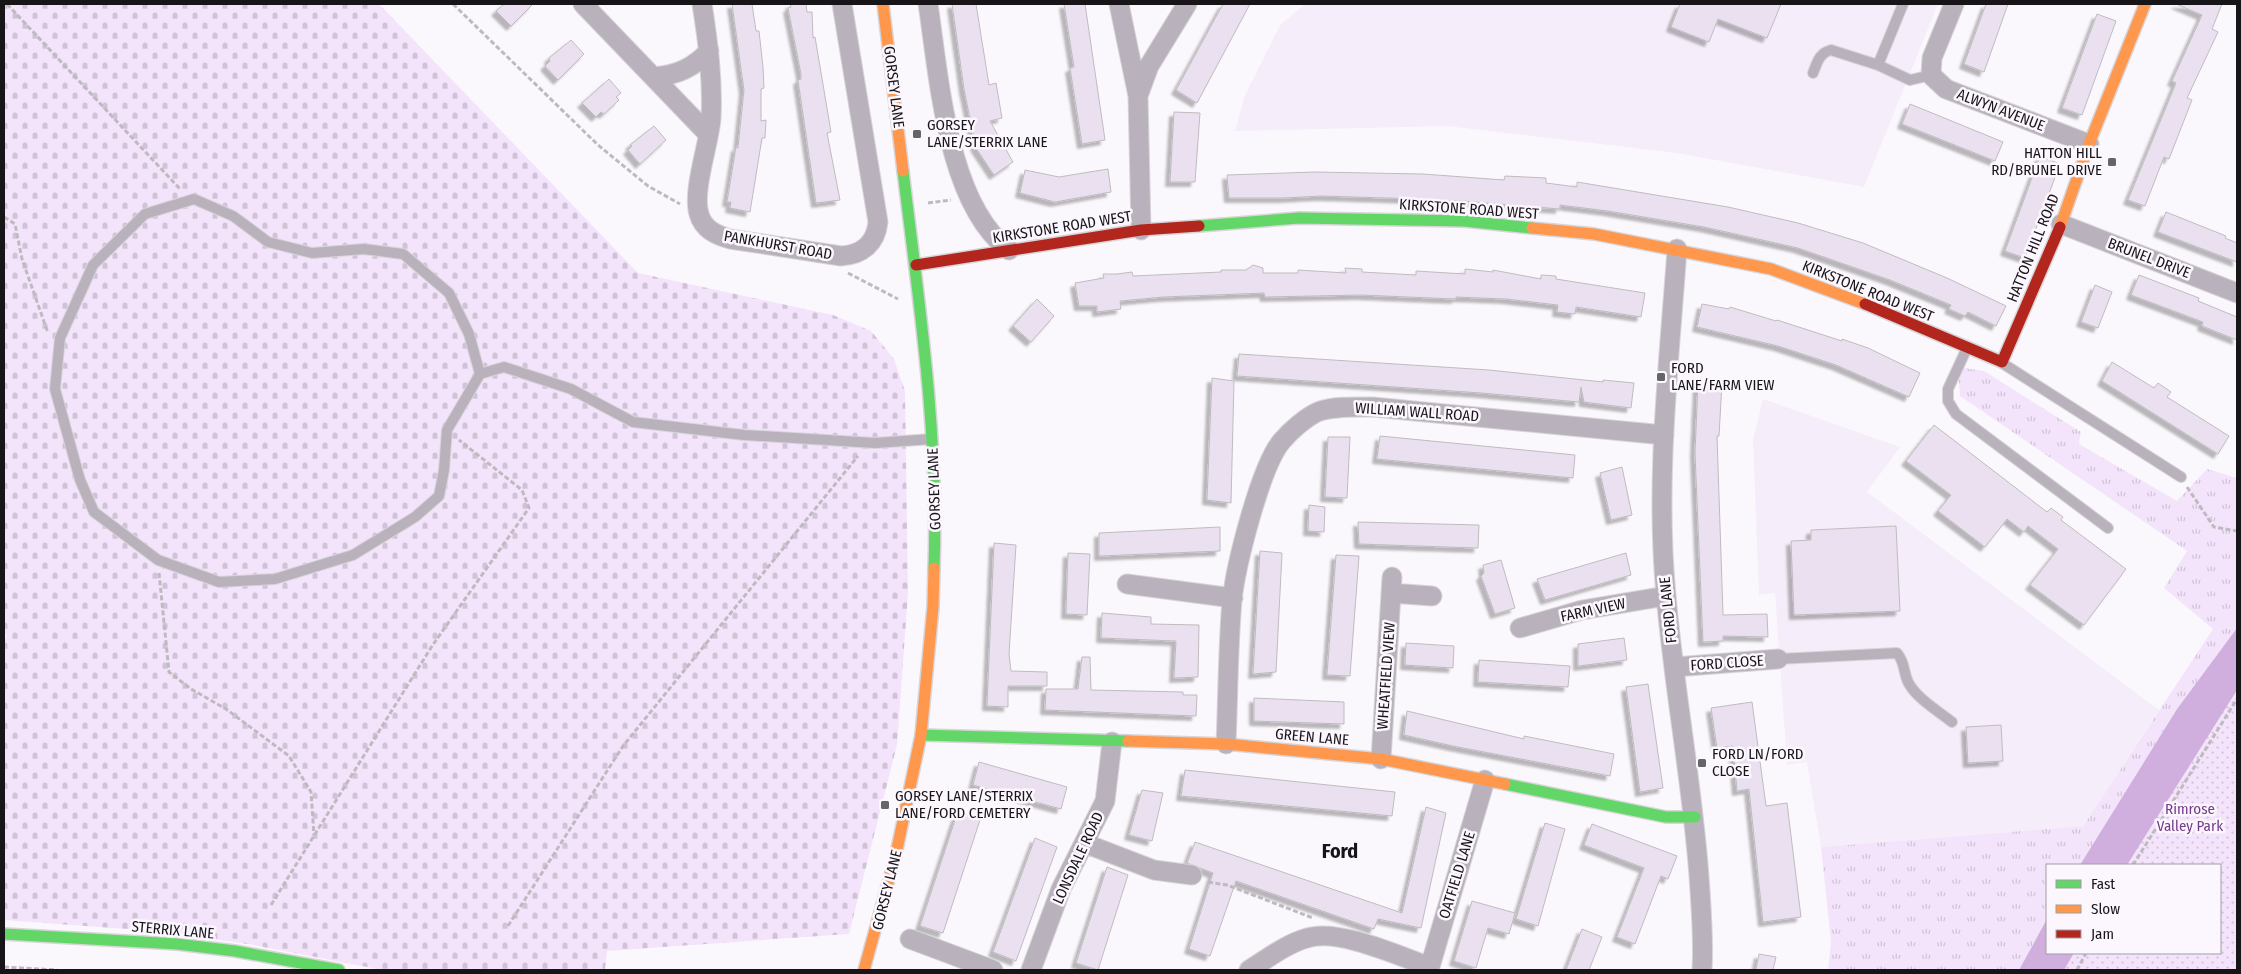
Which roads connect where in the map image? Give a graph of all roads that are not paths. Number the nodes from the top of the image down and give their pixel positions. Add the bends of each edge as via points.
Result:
1 (583, 4) edge
2 (702, 4) edge
3 (842, 4) edge
4 (883, 4) edge
5 (928, 4) edge
6 (1118, 4) edge
7 (1187, 4) edge
8 (1903, 4) edge
9 (1954, 4) edge
10 (2145, 4) edge
11 (709, 51) junction
12 (1878, 65) junction
13 (1813, 73) dead end
14 (1931, 74) junction
15 (654, 77) junction
16 (1138, 96) junction
17 (708, 134) junction
18 (2089, 144) junction
19 (2061, 224) junction
20 (1141, 230) junction
21 (1677, 249) junction
22 (1009, 250) junction
23 (916, 265) junction
24 (2237, 293) edge
25 (1967, 347) junction
26 (2002, 362) junction
27 (480, 374) junction
28 (1664, 435) junction
29 (932, 439) junction
30 (2181, 477) road end
31 (2108, 528) dead end
32 (1127, 584) dead end
33 (1432, 596) dead end
34 (1666, 596) junction
35 (1233, 598) junction
36 (1520, 628) dead end
37 (1778, 659) joint
38 (1675, 667) junction
39 (1952, 722) dead end
40 (921, 734) junction
41 (1112, 742) junction
42 (1226, 744) junction
43 (1381, 759) junction
44 (1485, 780) junction
45 (1695, 816) junction
46 (1084, 843) junction
47 (1192, 875) road end
48 (4, 934) edge
49 (910, 939) dead end
50 (1429, 968) edge
51 (339, 970) edge
52 (864, 970) edge
53 (992, 970) edge
54 (1031, 970) edge
55 (1249, 970) edge
56 (1702, 970) edge

1 - 15 street
2 - 11 street
3 - 17 street, PANKHURST ROAD via 878,210 877,231 867,247 851,256 821,253 722,237 708,229 698,213 698,198
4 - 23 street, GORSEY LANE
5 - 22 street via 944,112 961,178 984,224 996,241
6 - 16 street
7 - 16 street via 1149,66
8 - 12 lane
9 - 14 street via 1932,58
10 - 18 street, HATTON HILL ROAD
11 - 15 street via 698,63 683,71
11 - 17 street via 711,94
12 - 13 lane via 1831,50 1820,55
12 - 14 lane via 1910,80
14 - 18 street, ALWYN AVENUE via 1946,90
15 - 17 street
16 - 20 street
18 - 19 street, HATTON HILL ROAD
19 - 24 street, BRUNEL DRIVE
19 - 26 street, HATTON HILL ROAD
20 - 21 street, KIRKSTONE ROAD WEST via 1299,218 1464,221 1594,234
20 - 22 street, KIRKSTONE ROAD WEST
21 - 25 street, KIRKSTONE ROAD WEST via 1771,269 1885,311
21 - 28 street, FORD LANE
22 - 23 street, KIRKSTONE ROAD WEST
23 - 29 street, GORSEY LANE
25 - 26 street, KIRKSTONE ROAD WEST
25 - 31 lane via 1948,390 1948,401 1956,414
26 - 30 lane
27 - 27 lane via 447,430 439,496 416,517 353,554 275,579 220,582 158,560 94,512 80,480 55,389 60,338 93,265 145,214 194,199 233,216 268,242 312,253 364,249 403,254 449,293 469,334
27 - 29 lane via 504,367 571,389 633,422 744,435 869,442
28 - 34 street, FORD LANE via 1661,522
28 - 35 street, WILLIAM WALL ROAD via 1373,407 1320,412 1300,424 1281,442 1264,476 1248,528
29 - 40 street, GORSEY LANE via 936,524 933,607
32 - 35 street
33 - 43 street, WHEATFIELD VIEW via 1392,585
34 - 36 street, FARM VIEW via 1582,610
34 - 38 street, FORD LANE
35 - 42 street, WILLIAM WALL ROAD
37 - 38 street, FORD CLOSE
37 - 39 lane via 1897,653 1903,660 1908,682
38 - 45 street, FORD LANE
40 - 41 street, GREEN LANE
40 - 52 street, GORSEY LANE via 896,854
41 - 42 street, GREEN LANE
41 - 46 street, LONSDALE ROAD via 1105,801
42 - 43 street, GREEN LANE
43 - 44 street, GREEN LANE
44 - 45 street, GREEN LANE via 1666,817
44 - 50 street, OATFIELD LANE
45 - 56 street, FORD LANE via 1704,944
46 - 47 street via 1154,870
46 - 54 street, LONSDALE ROAD via 1062,889
48 - 51 street, STERRIX LANE via 177,944
49 - 53 street
50 - 55 street via 1375,947 1324,934 1306,938

